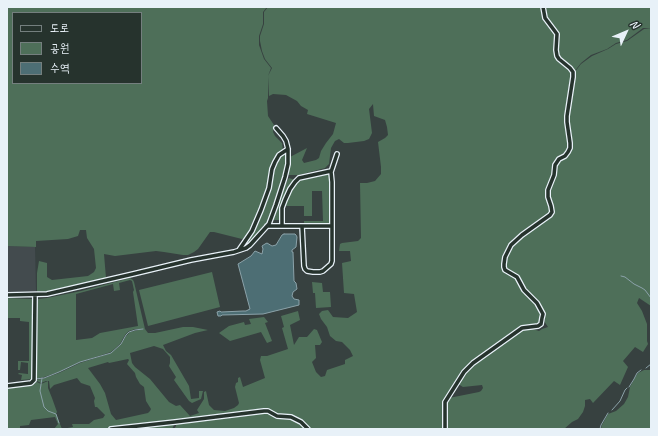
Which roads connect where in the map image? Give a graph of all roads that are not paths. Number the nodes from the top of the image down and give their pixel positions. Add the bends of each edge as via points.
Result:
1 (543, 7) edge
2 (276, 128) dead end
3 (288, 149) junction
4 (337, 154) dead end
5 (331, 171) junction
6 (267, 226) junction
7 (282, 226) junction
8 (302, 226) junction
9 (332, 226) junction
10 (238, 251) junction
11 (7, 295) edge
12 (35, 295) junction
13 (7, 386) edge
14 (112, 429) edge
15 (308, 429) edge
16 (445, 429) edge

1 - 16 street via 545,18 557,34 557,56 570,68 573,77 567,116 570,148 555,165 548,190 552,212 511,245 504,264 505,270 517,277 524,290 537,303 543,314 541,324 522,328 466,369 445,402
2 - 3 street via 284,136
3 - 6 street via 285,177
3 - 10 street via 279,155 275,162 257,221
4 - 5 street
5 - 7 street via 299,178 295,182 282,208
5 - 9 street
6 - 7 street
6 - 10 street via 250,245
7 - 8 street
8 - 9 street
8 - 9 street via 304,266 307,271 313,272 323,271 331,264
10 - 12 street
11 - 12 street
12 - 13 street via 34,380 30,383
14 - 15 street via 268,411 277,416 291,417

